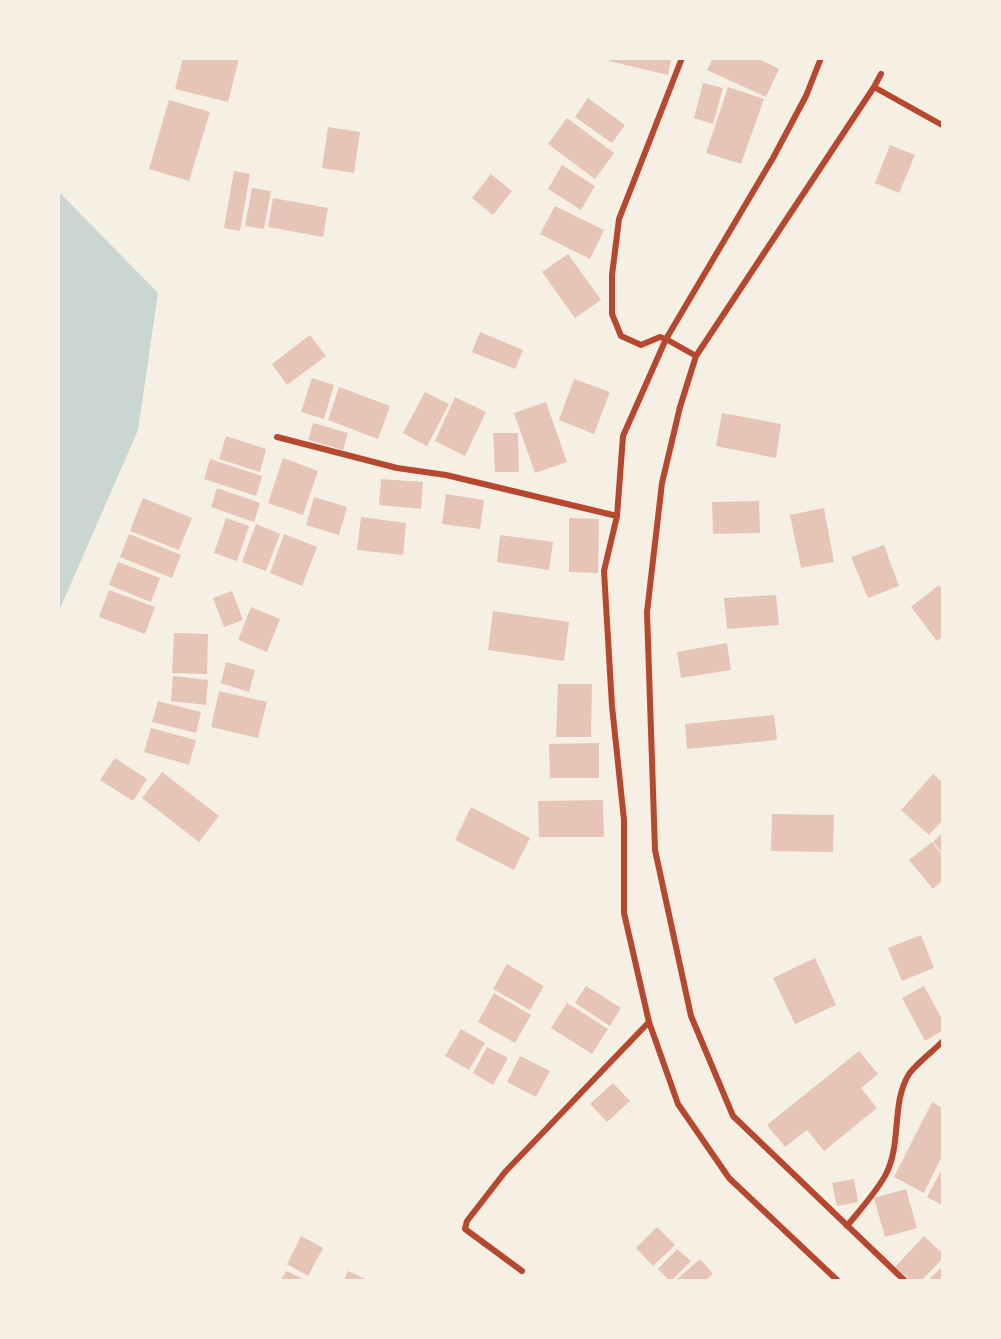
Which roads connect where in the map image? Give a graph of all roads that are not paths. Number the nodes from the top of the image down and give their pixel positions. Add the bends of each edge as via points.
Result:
1 (682, 58) edge
2 (821, 58) edge
3 (881, 74) dead end
4 (874, 87) junction
5 (942, 125) edge
6 (666, 339) junction
7 (696, 356) junction
8 (277, 437) dead end
9 (617, 516) junction
10 (649, 1022) junction
11 (942, 1042) edge
12 (847, 1226) junction
13 (522, 1271) dead end
14 (837, 1281) edge
15 (904, 1281) edge

1 - 6 street via 619,219 612,275 612,314 621,336 641,345 660,337
2 - 6 street via 773,158
3 - 4 street
4 - 5 street
4 - 7 street
6 - 7 street
6 - 9 street via 623,436
7 - 12 street via 662,483 647,612 655,850 691,1016 733,1116
8 - 9 street via 397,468 446,475
9 - 10 street via 604,571 624,820 624,913
10 - 13 street via 505,1172 467,1221 465,1229
10 - 14 street via 678,1104 729,1178
11 - 12 street via 910,1073 902,1089 895,1149 886,1174
12 - 15 street

